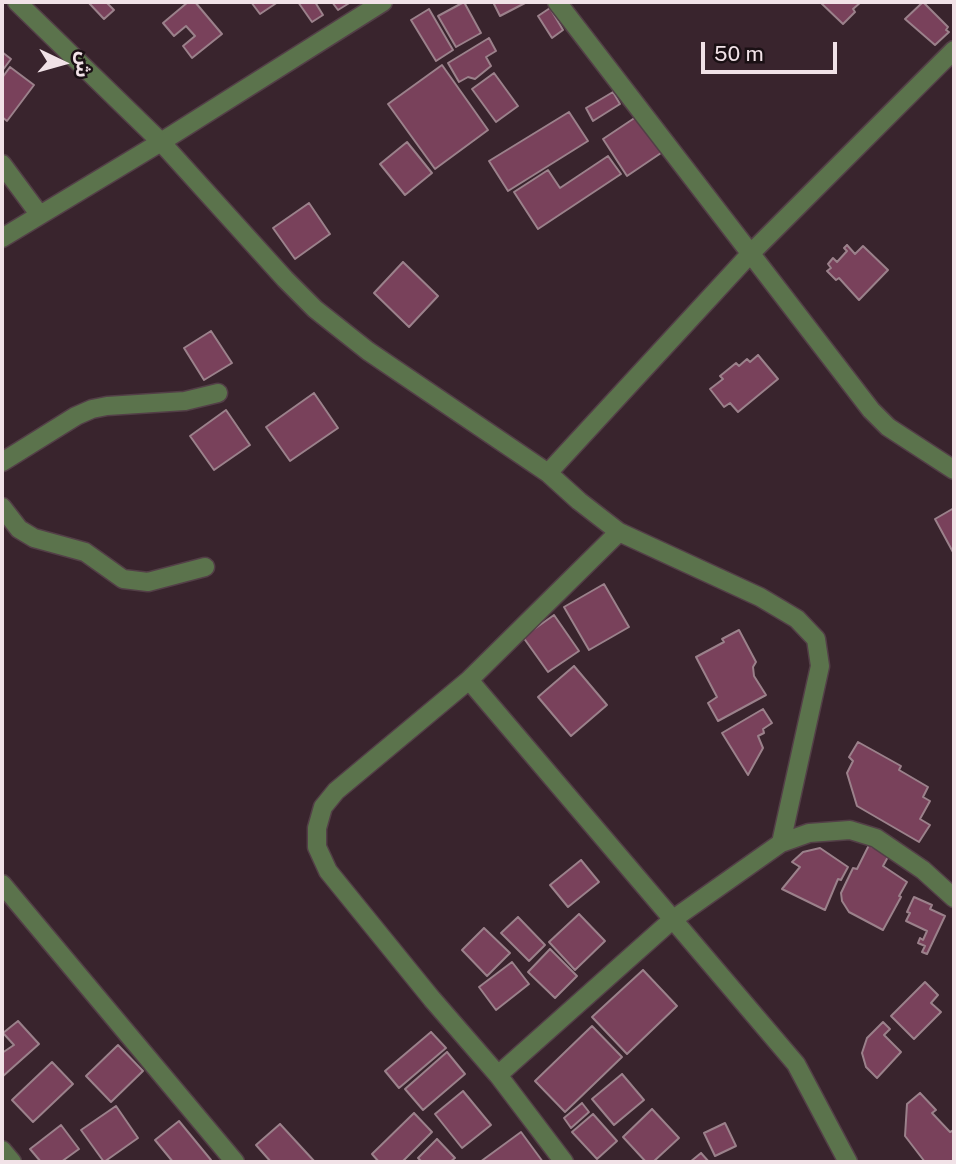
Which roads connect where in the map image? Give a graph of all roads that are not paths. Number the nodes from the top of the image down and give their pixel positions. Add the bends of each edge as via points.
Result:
1 (17, 2) edge
2 (383, 2) edge
3 (557, 2) edge
4 (954, 50) edge
5 (161, 142) junction
6 (2, 164) edge
7 (39, 214) junction
8 (2, 238) edge
9 (751, 253) junction
10 (218, 393) dead end
11 (2, 462) edge
12 (954, 470) edge
13 (548, 473) junction
14 (2, 507) edge
15 (619, 532) junction
16 (205, 567) dead end
17 (469, 680) junction
18 (781, 843) junction
19 (2, 884) edge
20 (954, 898) edge
21 (672, 920) junction
22 (498, 1075) junction
23 (2, 1150) edge
24 (12, 1162) edge
25 (236, 1162) edge
26 (564, 1162) edge
27 (848, 1162) edge

1 - 5 street
2 - 5 street
3 - 9 street
4 - 9 street
5 - 7 street
5 - 13 street via 285,279 342,332
6 - 7 street
7 - 8 street
9 - 12 street via 878,419
9 - 13 street
10 - 11 street via 185,401 92,409
13 - 15 street
14 - 16 street via 19,529 34,538 85,552 123,579 148,582
15 - 17 street
15 - 18 street via 760,597 797,619 816,639 820,666
17 - 21 street
17 - 22 street via 336,791 323,807 317,847 328,871
18 - 20 street via 809,833 850,830 876,838
18 - 21 street
19 - 25 street
21 - 22 street
21 - 27 street via 796,1064
22 - 26 street
23 - 24 street

